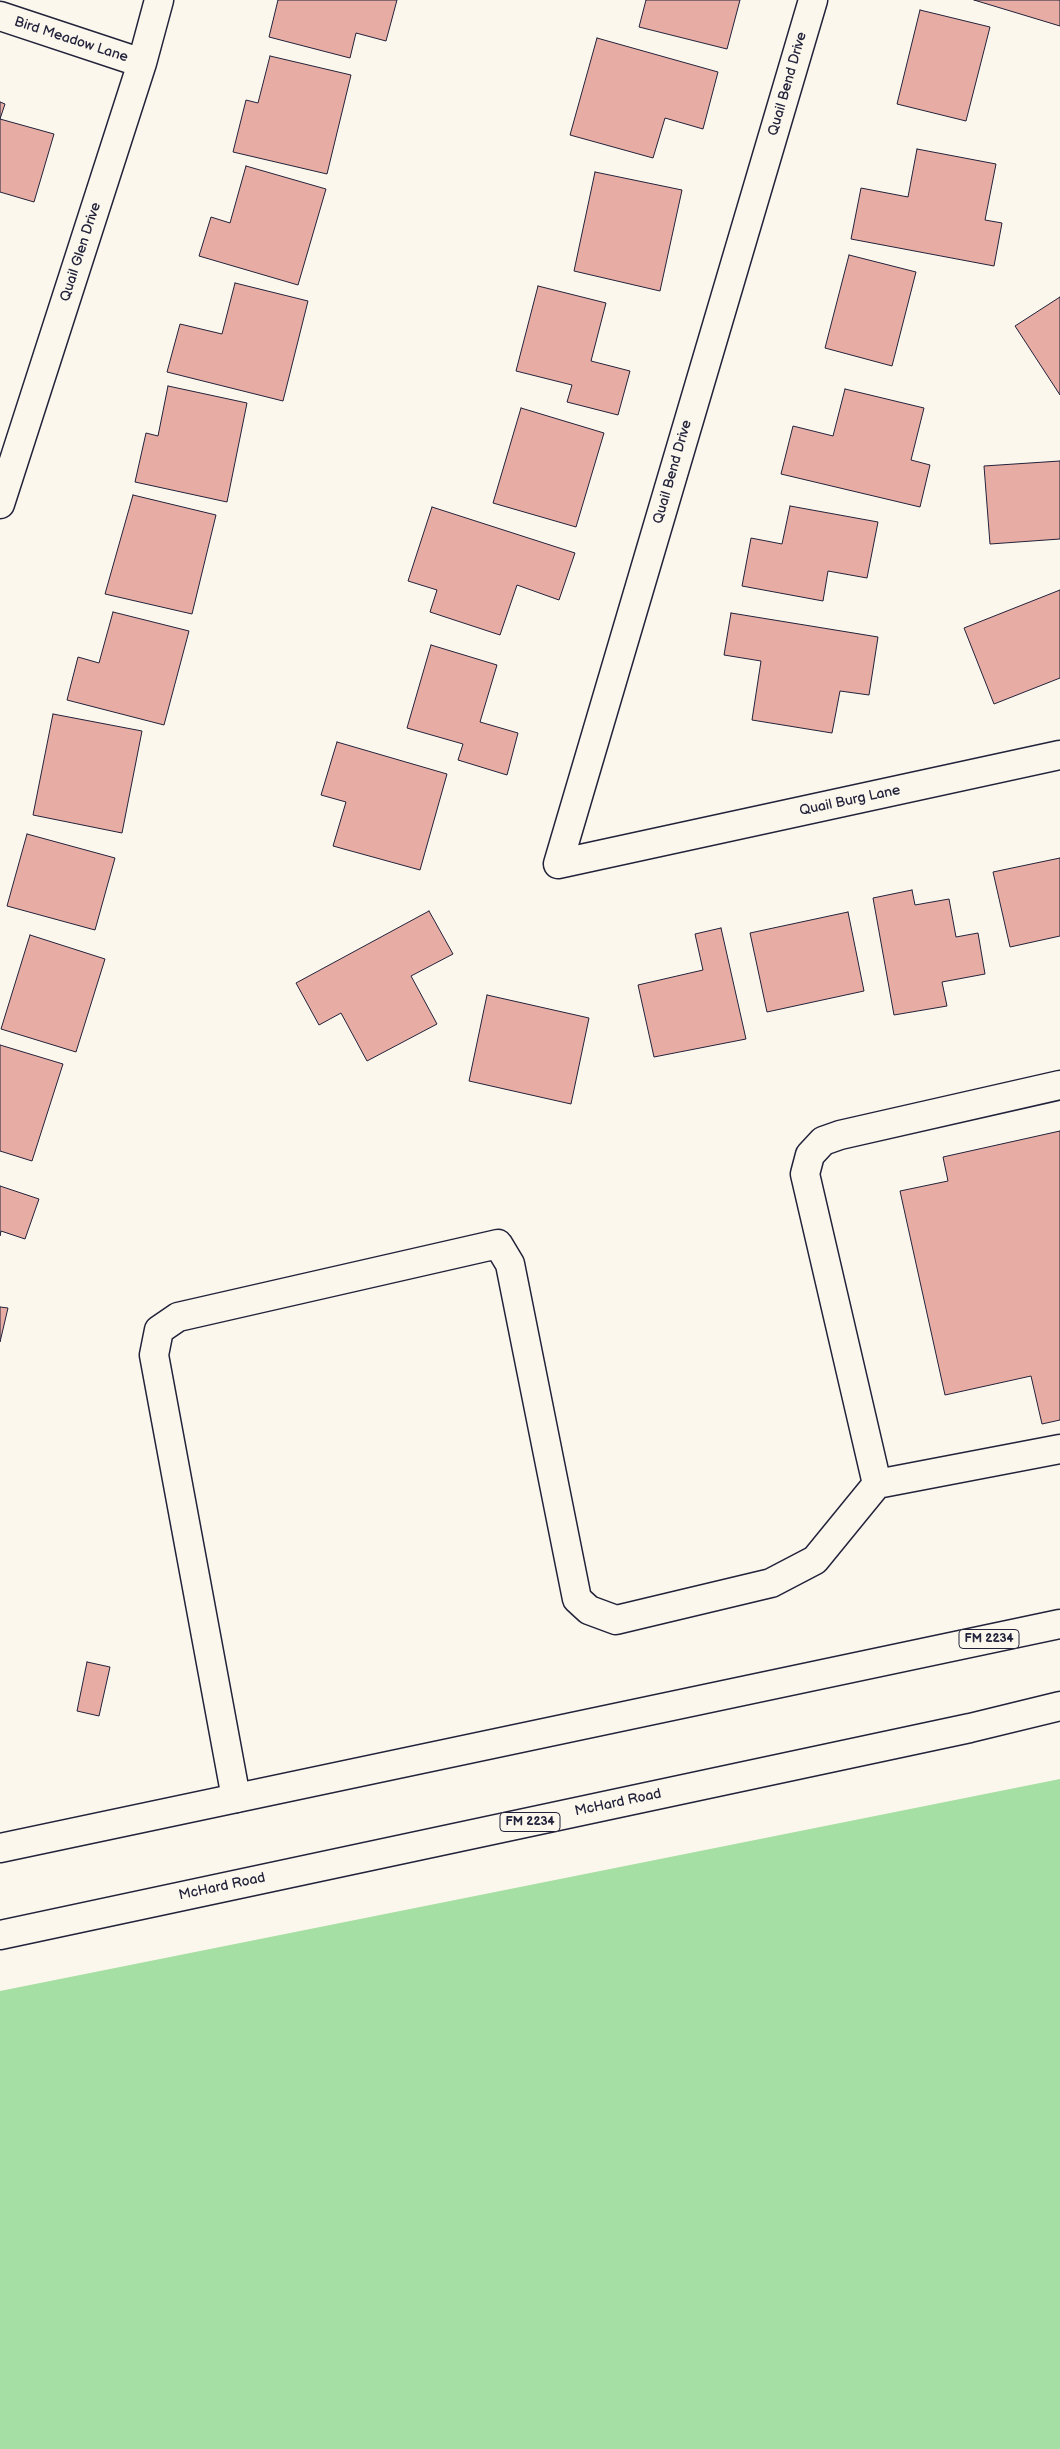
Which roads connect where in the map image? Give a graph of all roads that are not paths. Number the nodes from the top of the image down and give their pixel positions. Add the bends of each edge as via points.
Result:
1 (158, 0) edge
2 (813, 0) edge
3 (0, 16) edge
4 (142, 63) junction
5 (0, 504) edge
6 (1060, 755) edge
7 (640, 846) joint
8 (1060, 1085) edge
9 (1060, 1448) edge
10 (877, 1484) junction
11 (1060, 1624) edge
12 (1060, 1706) edge
13 (236, 1798) junction
14 (0, 1848) edge
15 (0, 1935) edge

1 - 4 main road, Quail Glen Drive
2 - 7 main road, Quail Bend Drive via 558,864
3 - 4 main road, Bird Meadow Lane
4 - 5 main road, Quail Glen Drive
6 - 7 main road, Quail Burg Lane
8 - 10 main road via 840,1135 823,1141 810,1155 805,1174
9 - 10 main road
10 - 13 main road via 815,1560 771,1584 616,1620 590,1610 577,1599 510,1264 498,1244 178,1317 159,1330 154,1355
11 - 13 main road, FM 2234
12 - 15 main road, McHard Road / FM 2234
13 - 14 main road, FM 2234

